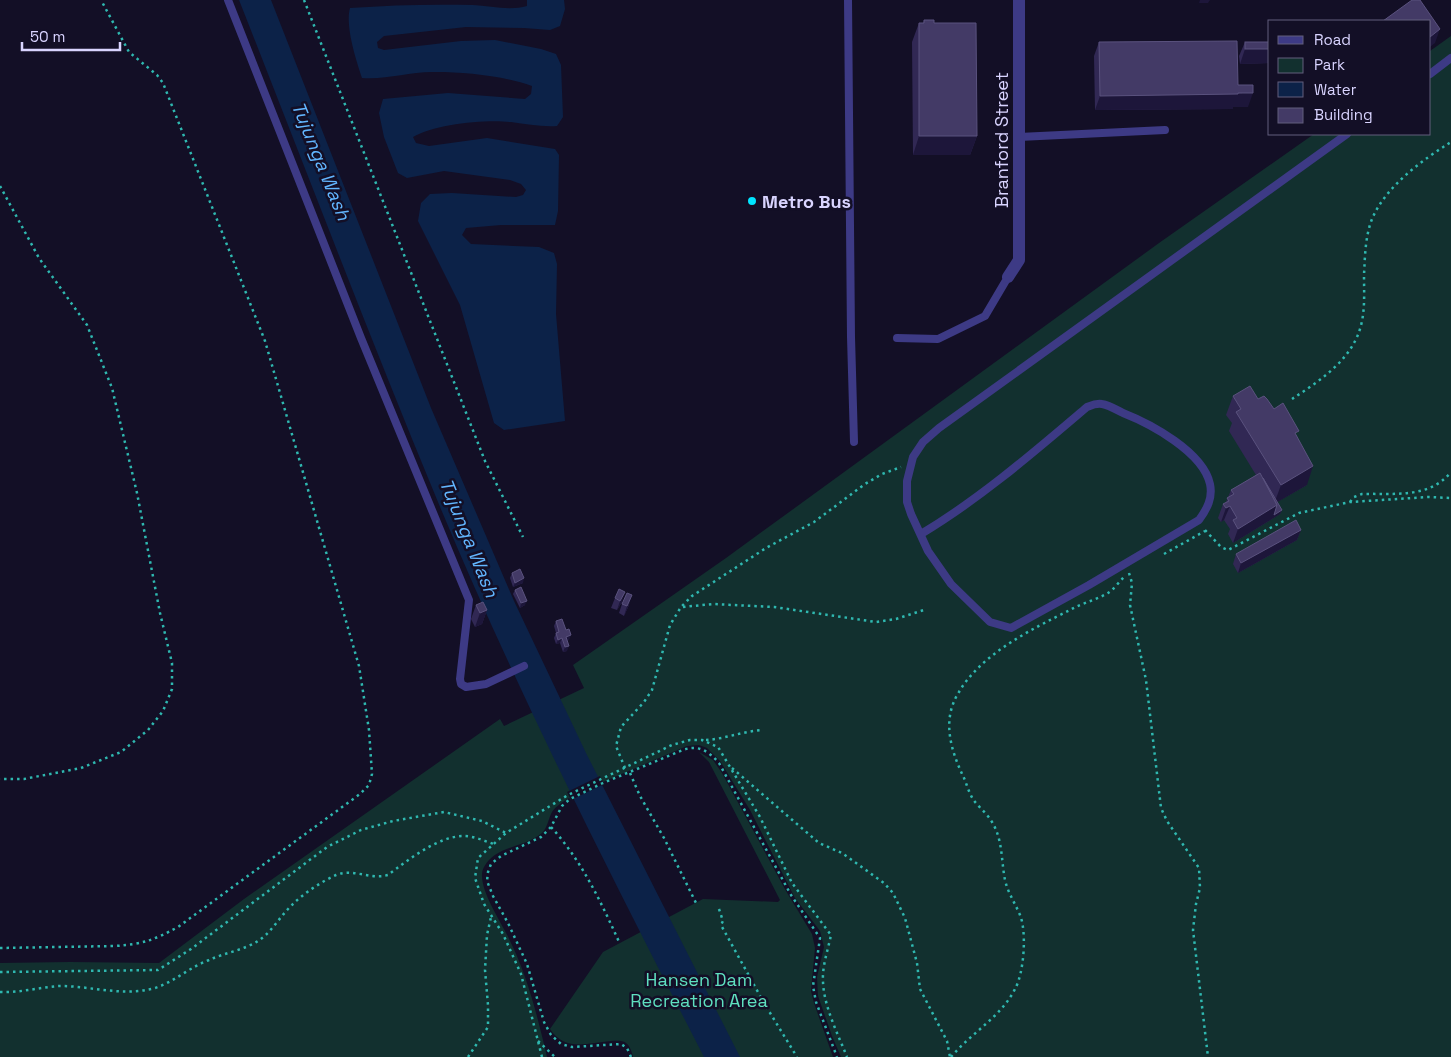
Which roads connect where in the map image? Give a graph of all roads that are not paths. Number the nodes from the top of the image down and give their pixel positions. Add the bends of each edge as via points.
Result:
1 (228, 0) edge
2 (848, 0) edge
3 (1019, 0) edge
4 (1451, 58) edge
5 (1431, 73) edge
6 (1165, 130) dead end
7 (1345, 135) edge
8 (1019, 137) junction
9 (1008, 278) joint
10 (897, 338) dead end
11 (854, 442) dead end
12 (921, 534) junction
13 (524, 666) dead end

1 - 13 lane via 469,600 461,684 466,687 486,684
2 - 11 lane
3 - 8 street, Branford Street
4 - 5 lane
6 - 8 lane
7 - 12 lane via 923,442 913,457 906,502
8 - 9 street, Branford Street via 1019,260
9 - 10 lane via 984,316 938,339
12 - 12 lane via 928,551 951,584 990,622 1011,628 1199,520 1208,508 1210,484 1203,467 1170,437 1144,421 1103,404 1095,404 1087,407 1012,471

